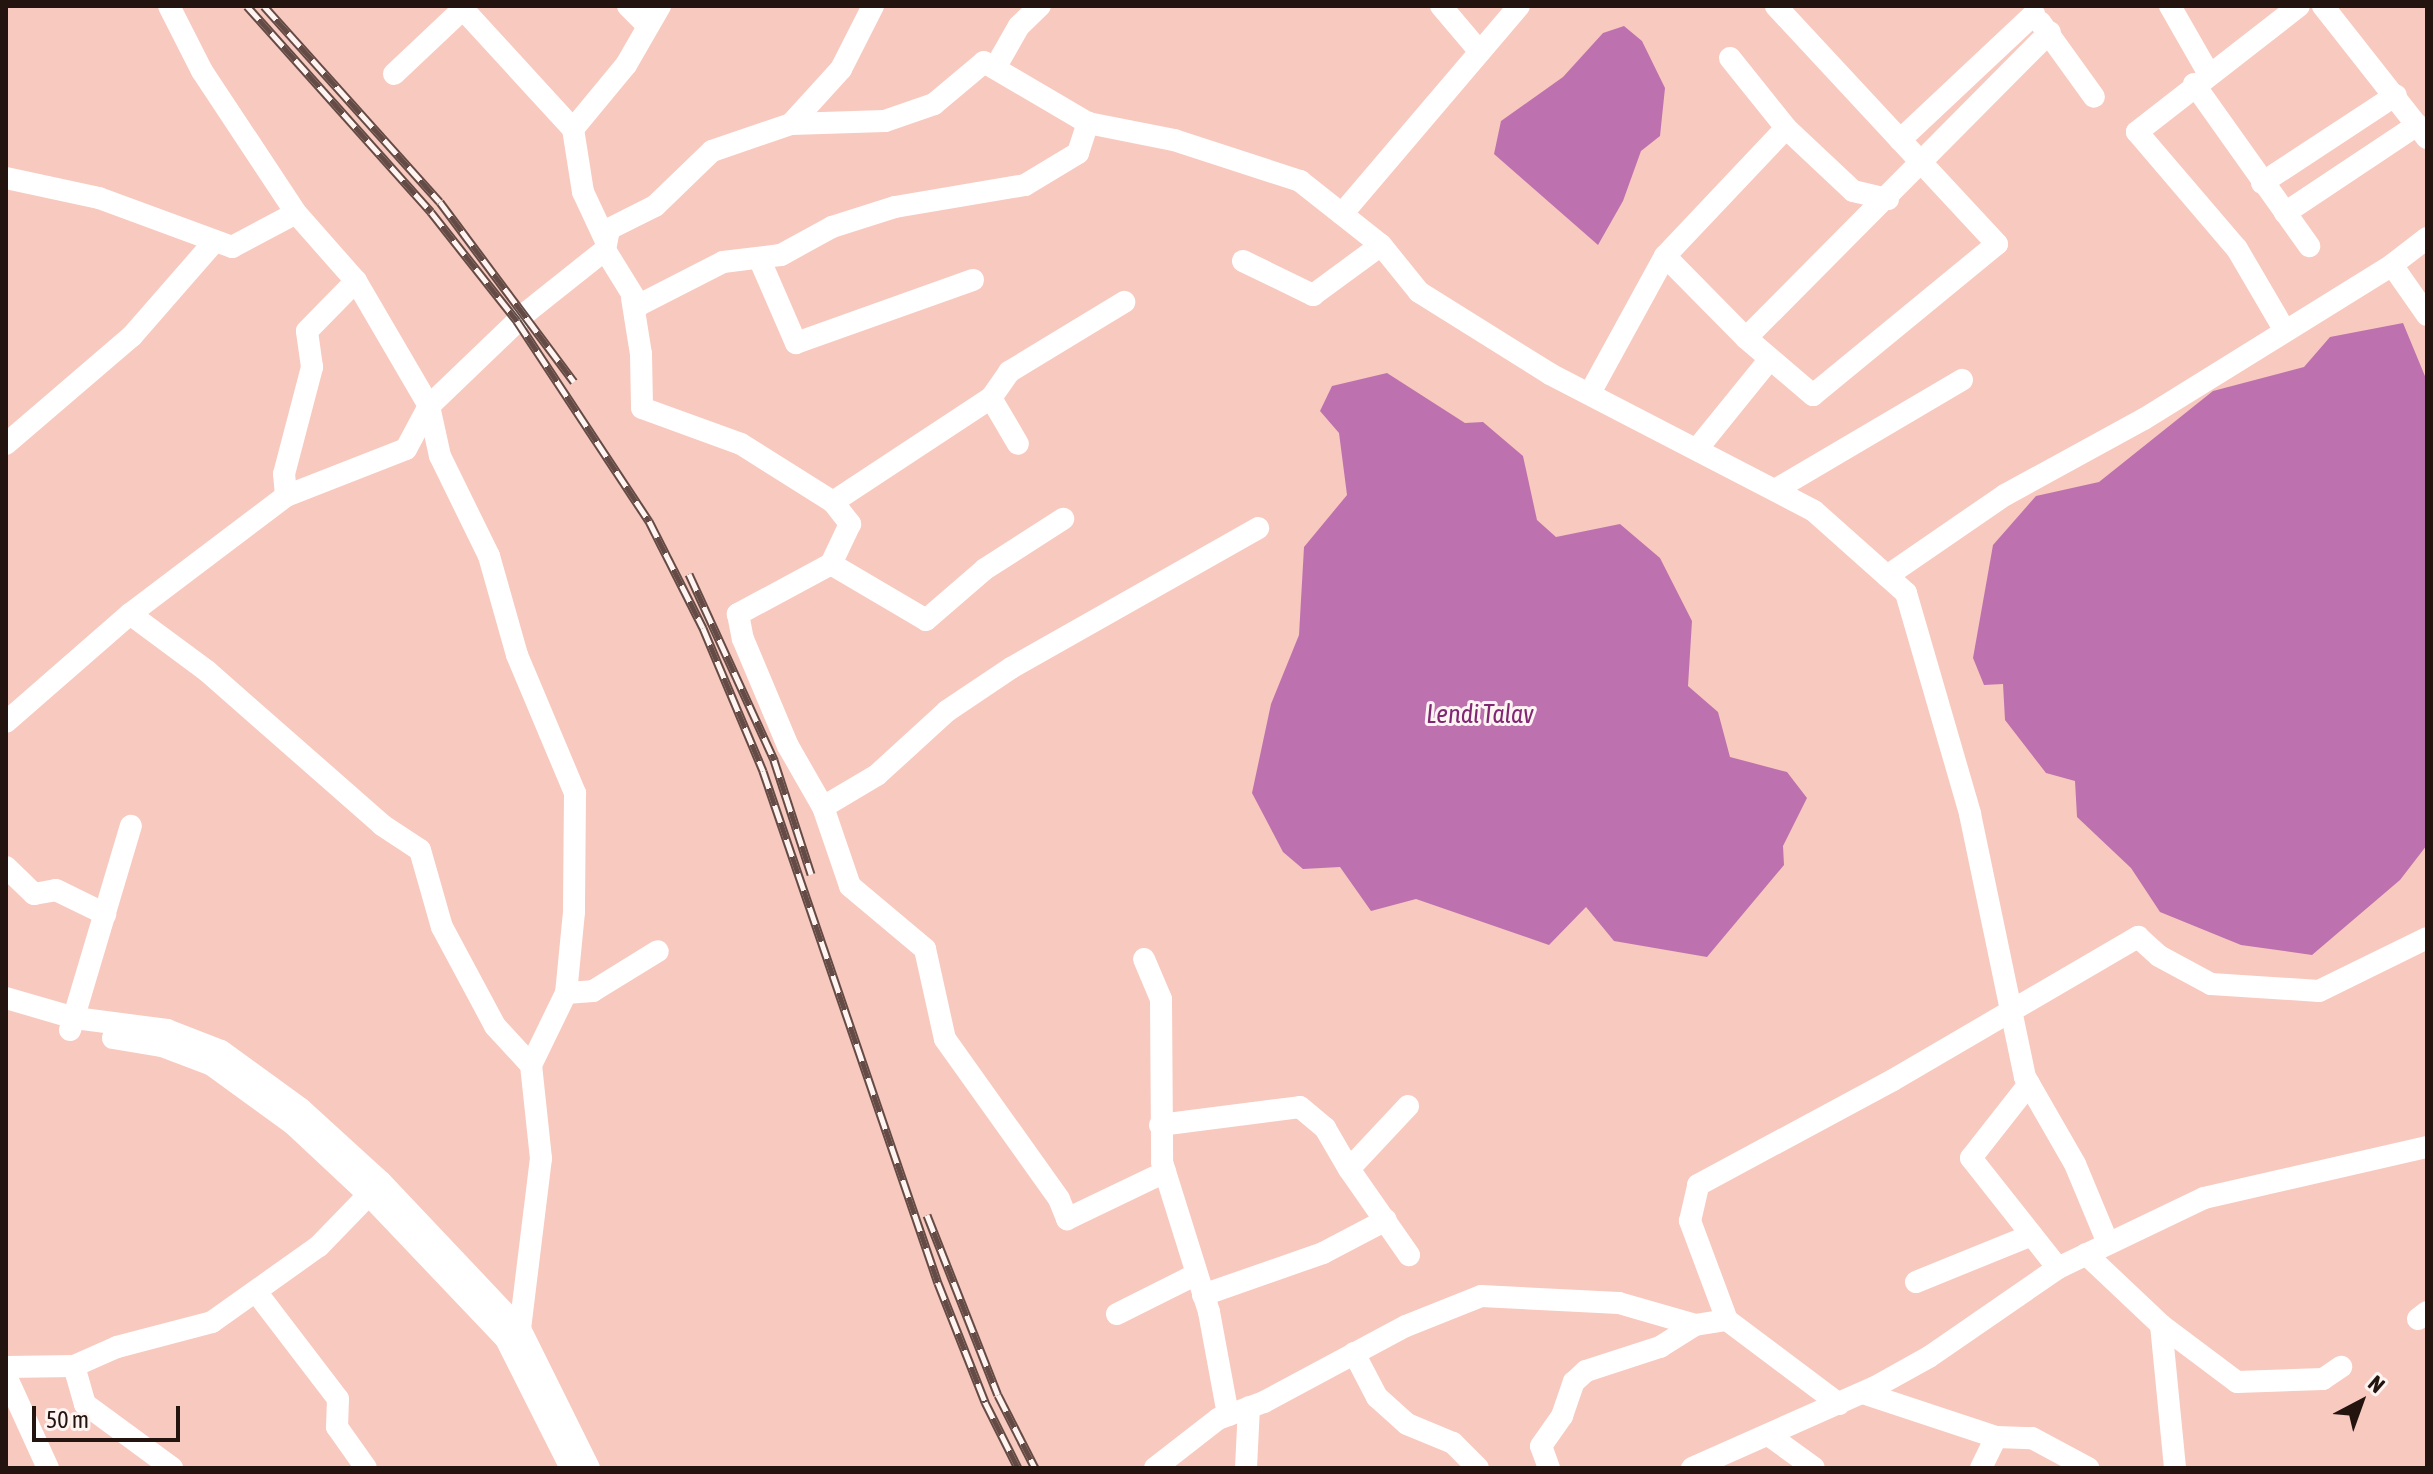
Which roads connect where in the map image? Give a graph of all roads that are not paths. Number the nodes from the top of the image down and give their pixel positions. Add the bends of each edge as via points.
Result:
1 (169, 6) edge
2 (628, 6) edge
3 (873, 6) edge
4 (1040, 6) edge
5 (1441, 6) edge
6 (1519, 6) edge
7 (2170, 6) edge
8 (2299, 6) edge
9 (2323, 6) edge
10 (1781, 8) edge
11 (2030, 10) edge
12 (653, 15) edge
13 (2050, 32) junction
14 (1480, 52) junction
15 (1730, 58) dead end
16 (995, 68) junction
17 (394, 74) dead end
18 (2201, 79) junction
19 (2396, 95) junction
20 (2094, 97) dead end
21 (1088, 123) junction
22 (791, 124) junction
23 (1786, 128) junction
24 (573, 129) junction
25 (2424, 132) edge
26 (1900, 140) junction
27 (1922, 164) junction
28 (6, 178) edge
29 (2262, 183) junction
30 (1888, 199) junction
31 (296, 213) junction
32 (2285, 213) junction
33 (1342, 214) junction
34 (2427, 238) edge
35 (215, 241) junction
36 (605, 244) junction
37 (1381, 245) junction
38 (2309, 246) dead end
39 (1665, 256) junction
40 (759, 258) junction
41 (1243, 261) dead end
42 (2392, 265) junction
43 (973, 280) dead end
44 (356, 281) junction
45 (632, 298) junction
46 (1124, 302) dead end
47 (2427, 315) edge
48 (2285, 331) junction
49 (1746, 338) junction
50 (1770, 359) junction
51 (1962, 380) dead end
52 (1590, 393) junction
53 (991, 398) junction
54 (429, 406) junction
55 (6, 444) edge
56 (1018, 444) dead end
57 (1697, 449) junction
58 (1775, 490) junction
59 (286, 496) junction
60 (833, 502) junction
61 (1063, 519) dead end
62 (1258, 528) dead end
63 (831, 564) junction
64 (1887, 576) junction
65 (130, 614) junction
66 (12, 711) edge
67 (823, 807) junction
68 (131, 826) dead end
69 (6, 867) edge
70 (105, 914) junction
71 (2427, 938) edge
72 (658, 951) dead end
73 (1144, 959) dead end
74 (566, 993) junction
75 (6, 998) edge
76 (2012, 1008) junction
77 (6, 1013) edge
78 (72, 1024) junction
79 (531, 1065) junction
80 (2029, 1084) junction
81 (1408, 1106) dead end
82 (1160, 1125) junction
83 (2427, 1147) edge
84 (1349, 1169) junction
85 (1165, 1172) junction
86 (375, 1188) junction
87 (1386, 1220) junction
88 (2032, 1235) junction
89 (2107, 1241) junction
90 (2086, 1254) junction
91 (1409, 1255) dead end
92 (2058, 1268) junction
93 (1916, 1282) dead end
94 (1200, 1284) junction
95 (257, 1293) junction
96 (1117, 1314) dead end
97 (1727, 1320) junction
98 (1695, 1325) junction
99 (2161, 1325) junction
100 (513, 1334) junction
101 (1354, 1353) junction
102 (74, 1366) junction
103 (6, 1367) edge
104 (2341, 1367) dead end
105 (6, 1376) edge
106 (1863, 1393) junction
107 (1839, 1404) junction
108 (1239, 1411) junction
109 (1770, 1436) junction
110 (1996, 1437) junction
111 (1727, 1462) edge
112 (574, 1467) edge
113 (48, 1468) edge
114 (172, 1468) edge
115 (366, 1468) edge
116 (1155, 1468) edge
117 (1246, 1468) edge
118 (1478, 1468) edge
119 (1549, 1468) edge
120 (1692, 1468) edge
121 (1814, 1468) edge
122 (1981, 1468) edge
123 (2088, 1468) edge
124 (2175, 1468) edge

1 - 31 street via 202,71
2 - 12 street
3 - 22 street via 841,69
4 - 16 street via 1019,26
5 - 14 street
6 - 14 street
7 - 18 street
8 - 18 street
9 - 19 street
10 - 26 street
11 - 13 street
11 - 26 street
12 - 24 street via 626,65
13 - 20 street
13 - 27 street
14 - 33 street
15 - 23 street
16 - 21 street
16 - 22 street via 984,62 934,104 885,121
17 - 24 street via 463,9
18 - 29 street
18 - 48 street via 2137,132 2237,249
19 - 25 street
19 - 29 street
21 - 33 street via 1174,140 1300,181
21 - 40 street via 1078,153 1025,185 895,207 832,227 781,255
22 - 36 street via 712,151 655,206 609,229
23 - 30 street via 1853,191
23 - 39 street
24 - 36 street via 583,192
25 - 32 street
26 - 27 street
27 - 30 street
27 - 50 street via 1997,244 1813,395
28 - 35 street via 99,198
29 - 32 street
30 - 49 street
31 - 35 street via 232,247
31 - 44 street
32 - 38 street
33 - 37 street
34 - 42 street
35 - 55 street via 132,336
36 - 45 street
36 - 54 street
37 - 41 street via 1313,295
37 - 52 street via 1419,292
39 - 49 street
39 - 52 street
40 - 43 street via 796,343
40 - 45 street via 723,262 639,305
42 - 47 street
42 - 48 street
44 - 54 street
44 - 59 street via 315,317 307,331 312,367 284,474
45 - 60 street via 642,408 741,444
46 - 53 street via 1009,372
48 - 64 street via 2144,419 2005,495
49 - 50 street
50 - 57 street
51 - 58 street
52 - 57 street
53 - 56 street
53 - 60 street
54 - 59 street via 406,449
54 - 74 street via 440,456 489,556 517,655 575,793 574,912
57 - 58 street
58 - 64 street via 1814,511
59 - 65 street
60 - 63 street via 850,524
61 - 63 street via 985,569 926,620
62 - 67 street via 1011,668 947,711 877,775
63 - 67 street via 738,614 743,639 788,746
64 - 76 street via 1906,593 1943,713
65 - 66 street
65 - 79 street via 207,671 382,825 420,850 454,951 495,1026
67 - 85 street via 850,886 925,949 945,1039 1059,1199 1067,1219
68 - 70 street
69 - 70 street via 34,894 56,890
70 - 78 street
71 - 76 street via 2319,991 2211,984 2159,956 2138,937
72 - 74 street via 593,991
73 - 82 street via 1161,999
74 - 79 street
75 - 78 street
76 - 80 street
76 - 97 street via 1882,1086 1698,1185 1690,1221
77 - 78 street
78 - 86 street via 162,1046 212,1065
79 - 100 street via 541,1158
80 - 88 street via 1971,1158
80 - 89 street via 2075,1164
81 - 84 street
82 - 84 street via 1300,1107 1325,1128
82 - 85 street
83 - 89 street via 2204,1198
84 - 87 street
85 - 94 street
86 - 95 street via 319,1246
86 - 100 street
87 - 91 street
87 - 94 street via 1323,1253
88 - 92 street
88 - 93 street
89 - 90 street
90 - 92 street
90 - 99 street
92 - 106 street via 1929,1357
94 - 96 street
94 - 108 street
95 - 102 street via 212,1322 117,1347
95 - 115 street via 338,1399 337,1427
97 - 98 street
97 - 107 street
98 - 101 street via 1619,1303 1481,1296
98 - 119 street via 1660,1347 1586,1371 1574,1382 1562,1416 1541,1446
99 - 104 street via 2237,1382 2323,1379
99 - 124 street
100 - 112 street
101 - 108 street
101 - 118 street via 1377,1397 1407,1424 1453,1443
102 - 103 street
102 - 114 street via 85,1404
105 - 113 street
106 - 107 street
106 - 110 street
107 - 109 street
108 - 116 street
108 - 117 street
109 - 111 street
109 - 121 street
110 - 122 street
110 - 123 street via 2032,1438
111 - 120 street

